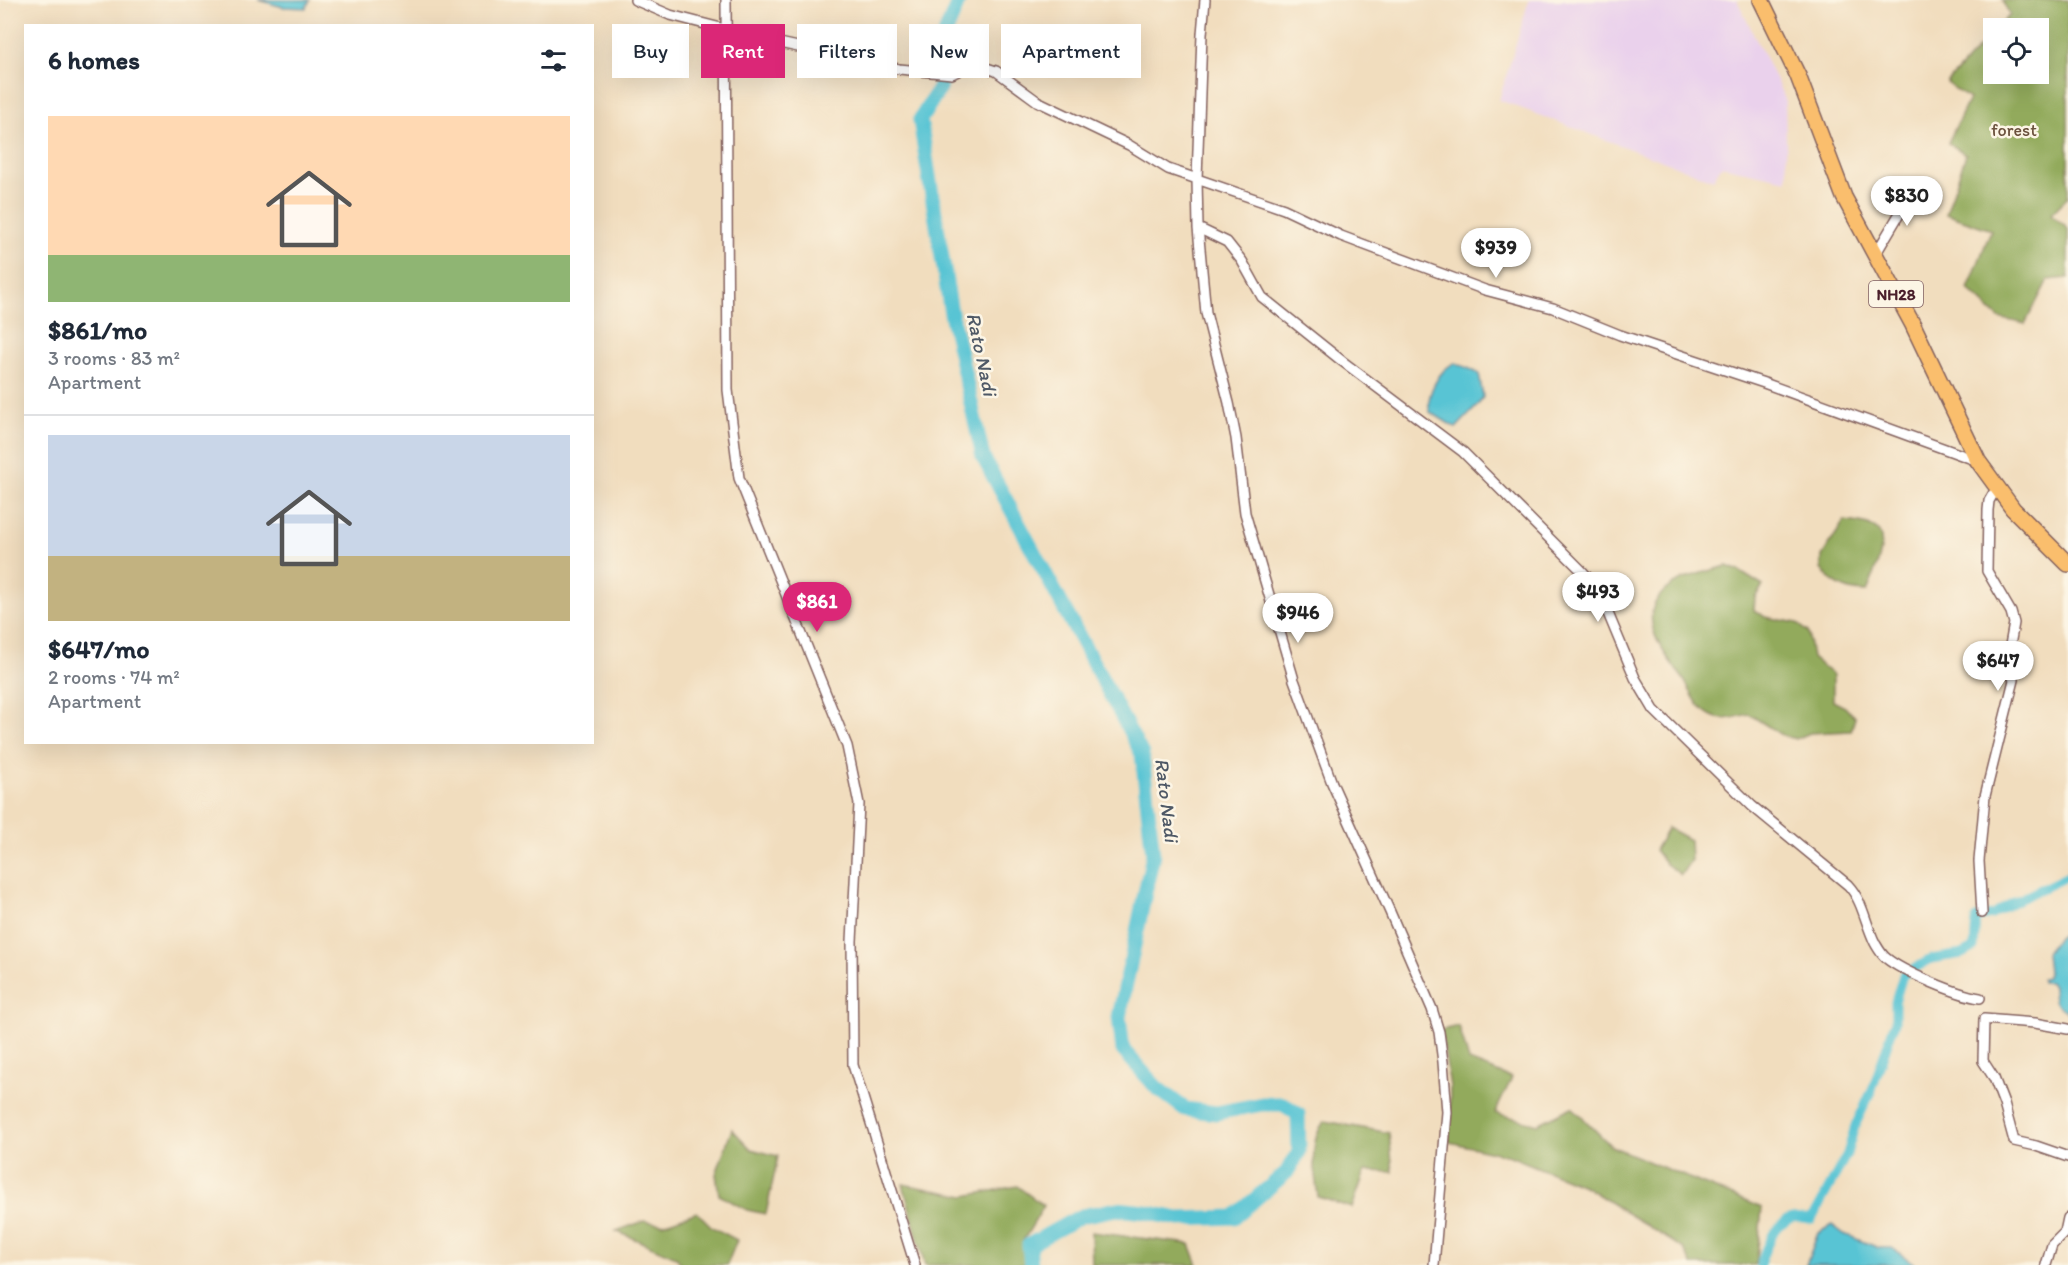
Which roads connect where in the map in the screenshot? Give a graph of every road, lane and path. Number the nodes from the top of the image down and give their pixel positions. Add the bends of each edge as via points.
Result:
1 (635, 0) edge
2 (726, 0) edge
3 (1205, 0) edge
4 (1761, 0) edge
5 (708, 24) edge
6 (725, 24) edge
7 (785, 44) edge
8 (725, 78) edge
9 (1197, 179) junction
10 (1916, 186) dead end
11 (1198, 228) junction
12 (1875, 255) junction
13 (1978, 461) junction
14 (1997, 487) junction
15 (2068, 564) edge
16 (1982, 913) dead end
17 (1980, 998) dead end
18 (2068, 1029) edge
19 (2068, 1156) edge
20 (2068, 1218) edge
21 (915, 1265) edge
22 (1434, 1265) edge
23 (2046, 1265) edge

1 - 5 street via 670,15
2 - 6 street
3 - 9 street
4 - 12 main road, NH28 via 1798,76 1844,197
7 - 9 street via 899,69 952,74 965,61 996,71 1045,105 1168,169
8 - 21 street via 728,390 739,478 847,746 859,804 852,941 854,1065
9 - 11 street
9 - 13 street via 1284,209 1341,236 1485,290 1553,308
10 - 12 street
11 - 17 street via 1232,247 1262,297 1463,452 1592,582 1635,678 1654,710 1752,807 1855,892 1886,959 1956,993
11 - 22 street via 1206,313 1236,438 1245,513 1294,680 1332,783 1439,1032 1447,1112
12 - 13 main road, NH28
13 - 14 main road, NH28
14 - 15 main road, NH28 via 2013,509
14 - 16 street via 1989,501 1987,571 2014,623 2007,662 2014,680 1985,796 1979,861
18 - 19 street via 1984,1019 1983,1061 1994,1078 2014,1141
20 - 23 street via 2065,1232 2052,1245

